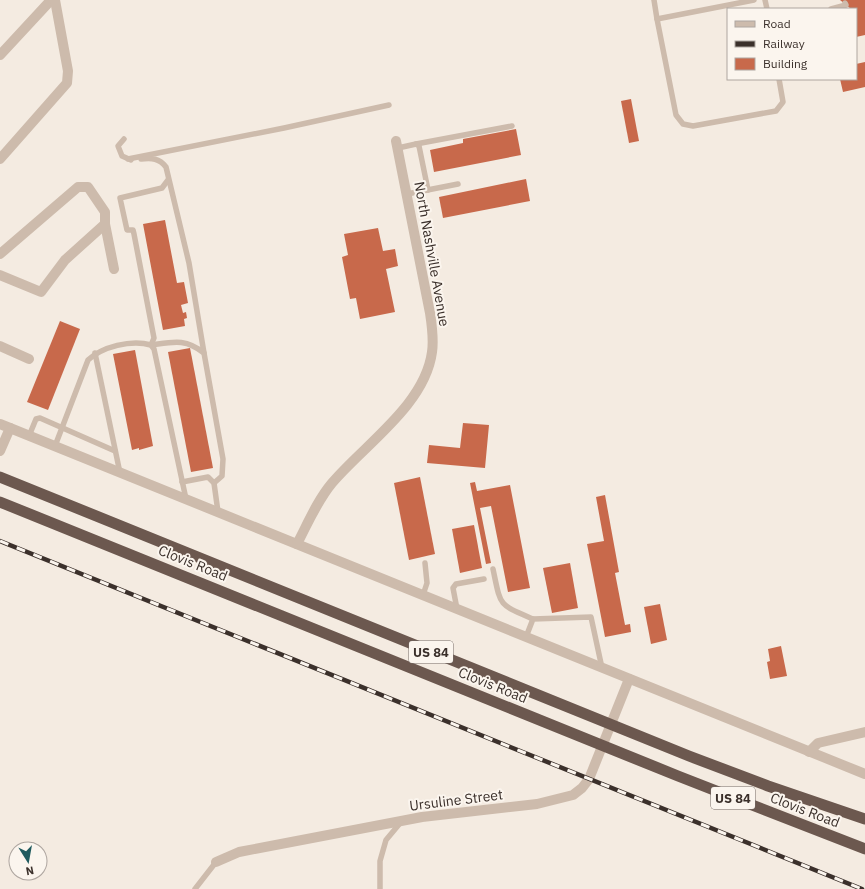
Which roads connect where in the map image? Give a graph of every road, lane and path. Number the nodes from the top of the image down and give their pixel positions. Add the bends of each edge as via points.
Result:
1 (51, 0) edge
2 (55, 0) edge
3 (654, 0) edge
4 (754, 0) edge
5 (845, 3) dead end
6 (835, 8) edge
7 (657, 19) junction
8 (0, 55) edge
9 (779, 80) edge
10 (389, 105) dead end
11 (512, 126) dead end
12 (124, 139) dead end
13 (416, 144) junction
14 (397, 145) joint
15 (0, 159) edge
16 (128, 159) junction
17 (168, 180) junction
18 (458, 184) dead end
19 (428, 190) junction
20 (407, 194) junction
21 (106, 224) junction
22 (0, 254) edge
23 (114, 269) dead end
24 (0, 275) edge
25 (151, 345) junction
26 (0, 346) edge
27 (96, 353) junction
28 (204, 353) junction
29 (29, 359) dead end
30 (0, 424) edge
31 (10, 428) junction
32 (62, 428) junction
33 (29, 436) junction
34 (55, 446) junction
35 (0, 451) edge
36 (115, 451) junction
37 (120, 473) junction
38 (0, 477) edge
39 (182, 482) junction
40 (214, 483) junction
41 (186, 500) junction
42 (0, 502) edge
43 (218, 512) junction
44 (297, 544) junction
45 (425, 563) dead end
46 (493, 569) dead end
47 (484, 579) dead end
48 (423, 595) junction
49 (457, 609) junction
50 (533, 619) junction
51 (526, 637) junction
52 (602, 668) junction
53 (629, 679) junction
54 (611, 724) junction
55 (865, 732) edge
56 (603, 745) junction
57 (809, 752) junction
58 (865, 774) edge
59 (865, 819) edge
60 (401, 821) junction
61 (865, 849) edge
62 (216, 862) joint
63 (195, 889) edge
64 (380, 889) edge

1 - 8 street
2 - 15 street via 68,70 67,83
3 - 7 lane
4 - 7 lane
5 - 6 lane via 846,5
7 - 9 lane via 676,115 683,124 693,126 776,111 783,102
10 - 16 lane
11 - 13 lane
12 - 16 lane via 118,146 122,156
13 - 14 lane
13 - 19 lane via 419,146
14 - 20 street, North Nashville Avenue
16 - 17 lane via 161,161 166,167
17 - 25 lane via 162,188 120,198 127,230 133,230 134,234 154,338
17 - 28 lane via 189,264
18 - 19 lane
19 - 20 lane
20 - 44 street, North Nashville Avenue via 430,313 432,353 410,401 332,483
21 - 22 street via 105,212 88,187 78,187
21 - 23 street
21 - 24 street via 65,260 42,292
25 - 27 lane via 128,344 105,348
25 - 28 lane via 184,341
25 - 39 lane via 154,348
26 - 29 street
27 - 32 lane via 85,364
27 - 36 lane
28 - 40 lane via 223,459 222,476
30 - 31 street
31 - 33 street
31 - 35 street
32 - 33 lane via 37,418
32 - 34 lane
32 - 36 lane
33 - 34 street
34 - 37 street
36 - 37 lane
37 - 41 street
38 - 54 highway, Clovis Road / US 84
39 - 40 lane via 208,478
39 - 41 lane
40 - 43 lane
41 - 43 street
42 - 56 highway, Clovis Road / US 84
43 - 44 street
44 - 48 street
45 - 48 lane via 427,583
46 - 50 lane via 502,604
47 - 49 lane via 456,584 453,588
48 - 49 street
49 - 51 street
50 - 51 lane
50 - 52 lane via 591,617
51 - 52 street
52 - 53 street
53 - 54 street, Ursuline Street
53 - 57 street
54 - 56 street, Ursuline Street
54 - 59 highway, Clovis Road / US 84 via 768,786
55 - 57 street via 818,743
56 - 60 street, Ursuline Street via 589,779 573,795 537,804
56 - 61 highway, Clovis Road / US 84
57 - 58 street
60 - 62 street, Ursuline Street via 239,852
60 - 64 lane via 386,840 380,861
62 - 63 lane

